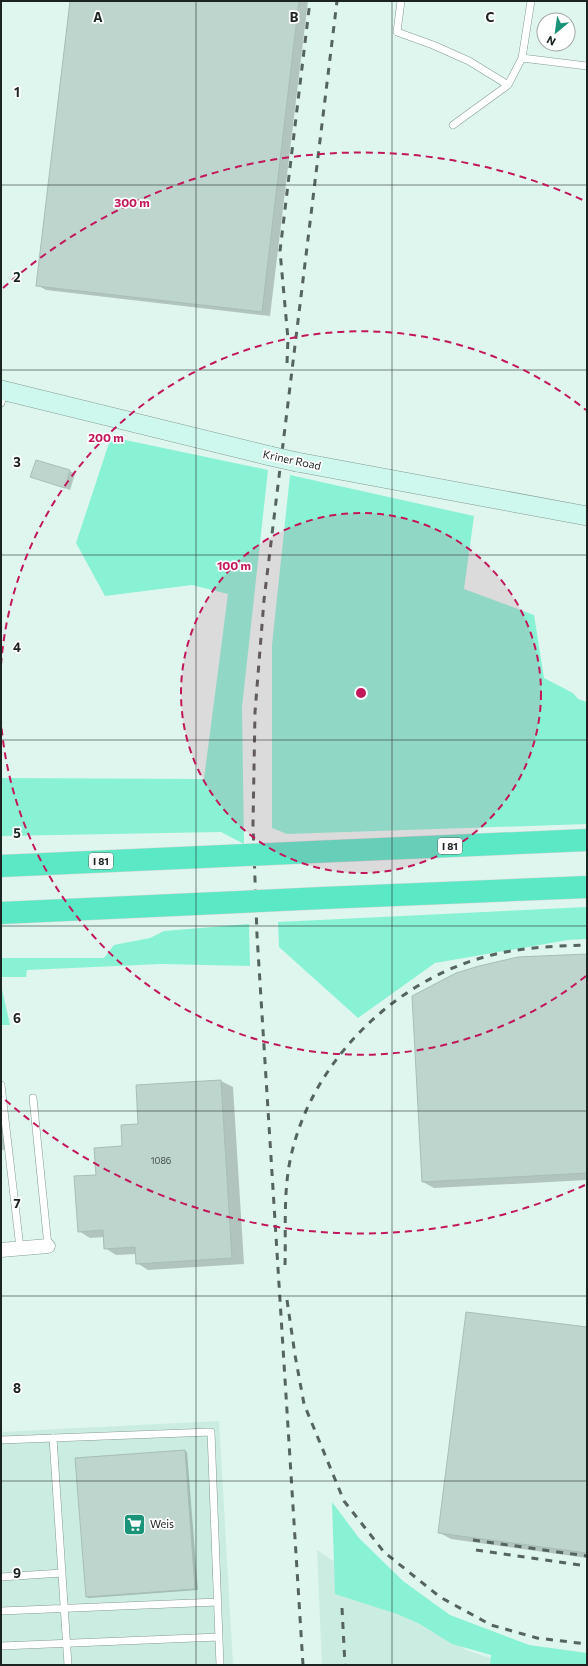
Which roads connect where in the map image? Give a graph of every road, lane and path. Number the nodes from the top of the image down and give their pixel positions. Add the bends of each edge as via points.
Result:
1 (401, 1) edge
2 (531, 1) edge
3 (522, 58) junction
4 (587, 66) edge
5 (508, 85) junction
6 (453, 125) dead end
7 (2, 395) edge
8 (587, 516) edge
9 (587, 840) edge
10 (1, 866) edge
11 (587, 887) edge
12 (1, 913) edge
13 (1, 1085) edge
14 (33, 1098) dead end
15 (48, 1246) joint
16 (20, 1248) junction
17 (1, 1250) edge
18 (53, 1438) junction
19 (1, 1440) edge
20 (62, 1573) junction
21 (1, 1577) edge
22 (218, 1602) junction
23 (65, 1608) junction
24 (1, 1611) edge
25 (219, 1636) junction
26 (67, 1643) junction
27 (1, 1646) edge
28 (68, 1665) edge
29 (220, 1665) edge

1 - 5 lane via 397,32 433,44
2 - 3 lane
3 - 4 lane
3 - 5 lane
5 - 6 lane
7 - 8 street, Kriner Road, bridge via 297,462
9 - 10 highway, I 81, bridge
11 - 12 highway, bridge
13 - 16 lane
14 - 15 lane
15 - 16 street
16 - 17 street
18 - 19 lane
18 - 20 lane
18 - 22 lane via 211,1432
20 - 21 lane
20 - 23 lane
22 - 23 lane
22 - 25 lane
23 - 24 lane
23 - 26 lane
25 - 26 lane
25 - 29 lane
26 - 27 lane
26 - 28 lane

